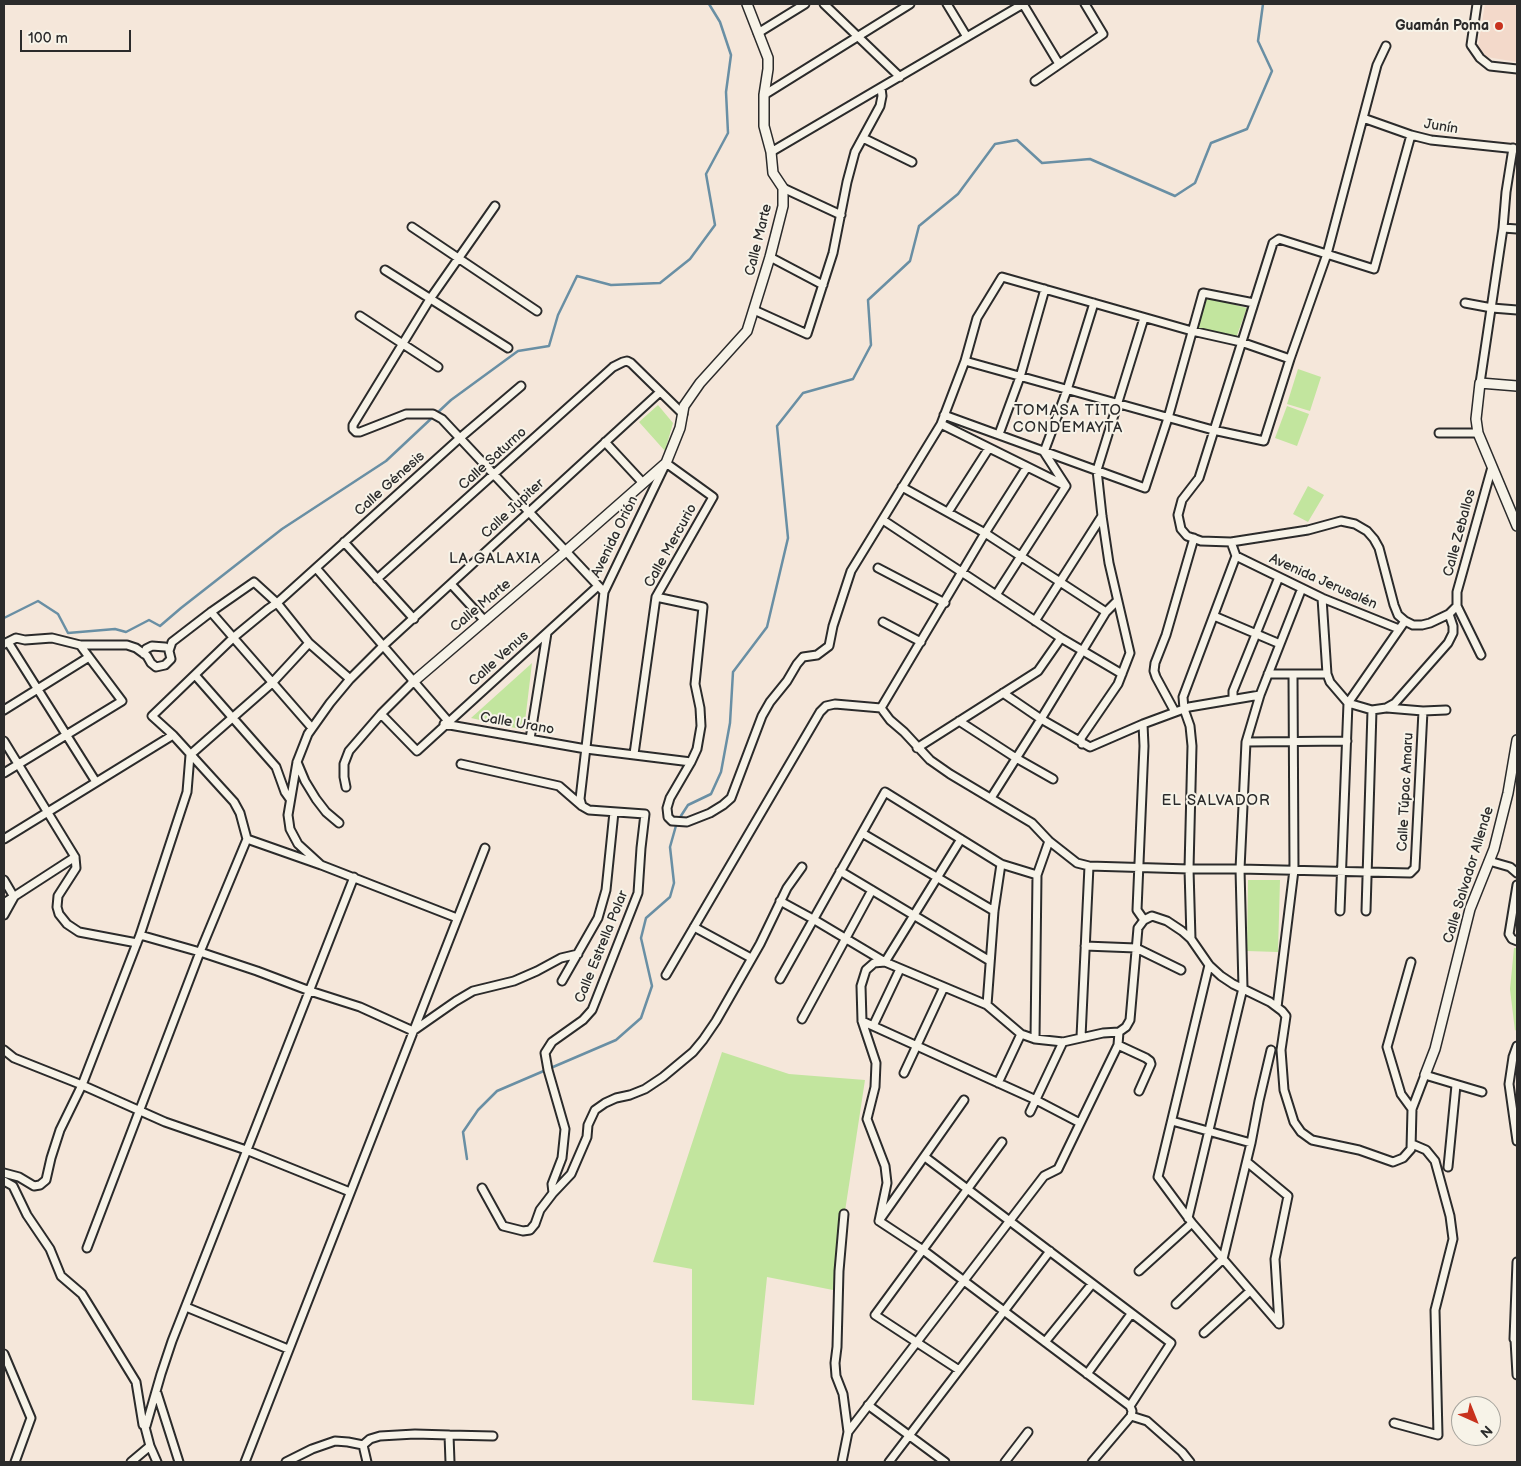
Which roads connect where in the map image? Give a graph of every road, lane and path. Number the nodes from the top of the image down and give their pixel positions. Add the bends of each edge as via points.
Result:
1 (747, 4) edge
2 (805, 4) edge
3 (824, 4) edge
4 (910, 4) edge
5 (947, 4) edge
6 (1085, 4) edge
7 (1478, 4) edge
8 (758, 33) junction
9 (858, 36) junction
10 (967, 37) junction
11 (1386, 46) dead end
12 (1059, 64) junction
13 (1517, 69) edge
14 (900, 77) junction
15 (1035, 81) dead end
16 (881, 88) junction
17 (764, 95) junction
18 (1363, 118) junction
19 (1411, 135) junction
20 (862, 138) junction
21 (1512, 148) edge
22 (771, 152) junction
23 (912, 162) dead end
24 (783, 188) junction
25 (495, 206) dead end
26 (840, 215) junction
27 (412, 227) dead end
28 (1503, 228) junction
29 (1517, 229) edge
30 (1327, 254) junction
31 (459, 258) junction
32 (770, 258) junction
33 (385, 270) dead end
34 (823, 285) junction
35 (1045, 289) junction
36 (430, 299) junction
37 (1094, 303) junction
38 (1254, 303) junction
39 (1465, 303) dead end
40 (1492, 308) junction
41 (754, 310) junction
42 (1517, 310) edge
43 (537, 311) dead end
44 (360, 316) dead end
45 (1144, 318) junction
46 (1192, 332) junction
47 (1241, 342) junction
48 (402, 343) junction
49 (508, 348) dead end
50 (1290, 359) junction
51 (965, 361) junction
52 (438, 367) dead end
53 (1020, 377) junction
54 (1480, 383) junction
55 (520, 386) dead end
56 (1517, 386) edge
57 (1067, 390) junction
58 (660, 392) junction
59 (1117, 404) junction
60 (683, 414) junction
61 (944, 415) junction
62 (1168, 418) junction
63 (941, 424) junction
64 (1213, 430) junction
65 (1438, 433) dead end
66 (1478, 433) junction
67 (999, 434) junction
68 (461, 437) junction
69 (605, 442) junction
70 (990, 448) junction
71 (1044, 452) junction
72 (666, 463) junction
73 (1027, 467) junction
74 (1492, 467) junction
75 (1097, 470) junction
76 (495, 474) junction
77 (643, 483) junction
78 (1066, 486) junction
79 (902, 487) junction
80 (529, 511) junction
81 (948, 512) junction
82 (1102, 516) junction
83 (883, 520) junction
84 (1517, 526) edge
85 (985, 533) junction
86 (1194, 538) junction
87 (344, 542) junction
88 (1231, 542) junction
89 (566, 551) junction
90 (1021, 556) junction
91 (1236, 556) junction
92 (316, 568) junction
93 (878, 568) dead end
94 (963, 573) junction
95 (1279, 576) junction
96 (377, 579) junction
97 (1059, 581) junction
98 (451, 584) junction
99 (598, 586) junction
100 (1302, 588) junction
101 (604, 592) junction
102 (996, 594) junction
103 (656, 597) junction
104 (1322, 598) junction
105 (1117, 601) junction
106 (945, 602) junction
107 (277, 603) junction
108 (1457, 606) junction
109 (211, 612) junction
110 (1106, 612) junction
111 (1448, 614) junction
112 (1214, 616) junction
113 (414, 618) junction
114 (485, 621) junction
115 (1035, 621) junction
116 (1406, 621) junction
117 (883, 622) dead end
118 (1400, 629) junction
119 (547, 632) junction
120 (1256, 634) junction
121 (234, 637) junction
122 (1061, 638) junction
123 (921, 642) junction
124 (6, 643) edge
125 (309, 643) junction
126 (1280, 644) junction
127 (80, 645) junction
128 (384, 645) junction
129 (165, 647) dead end
130 (1082, 650) junction
131 (144, 654) junction
132 (1481, 656) dead end
133 (89, 657) junction
134 (1122, 674) junction
135 (1268, 674) junction
136 (1327, 674) junction
137 (195, 675) junction
138 (1293, 675) junction
139 (350, 679) junction
140 (413, 682) junction
141 (272, 683) junction
142 (37, 690) junction
143 (1003, 693) junction
144 (1260, 695) junction
145 (1233, 699) junction
146 (1348, 703) junction
147 (881, 708) junction
148 (1386, 708) junction
149 (1184, 709) junction
150 (4, 710) edge
151 (1372, 710) junction
152 (1446, 710) dead end
153 (1424, 711) junction
154 (1175, 712) junction
155 (382, 714) junction
156 (233, 718) junction
157 (1041, 719) junction
158 (959, 721) junction
159 (446, 723) junction
160 (1143, 724) junction
161 (312, 728) junction
162 (66, 735) junction
163 (173, 736) junction
164 (530, 740) junction
165 (1347, 740) junction
166 (1517, 740) edge
167 (4, 741) edge
168 (1246, 742) junction
169 (1293, 742) junction
170 (1082, 744) junction
171 (586, 748) junction
172 (918, 748) junction
173 (634, 754) junction
174 (190, 755) junction
175 (1016, 758) junction
176 (297, 762) junction
177 (691, 762) junction
178 (18, 764) junction
179 (461, 764) dead end
180 (4, 773) edge
181 (1052, 779) dead end
182 (96, 782) junction
183 (346, 787) dead end
184 (991, 798) junction
185 (290, 799) junction
186 (582, 806) junction
187 (47, 812) junction
188 (614, 812) junction
189 (339, 823) dead end
190 (862, 834) junction
191 (4, 839) edge
192 (247, 839) junction
193 (961, 839) junction
194 (1049, 841) junction
195 (485, 848) dead end
196 (75, 857) junction
197 (1489, 861) junction
198 (1000, 864) junction
199 (321, 865) junction
200 (1089, 866) junction
201 (802, 867) dead end
202 (1139, 867) junction
203 (1189, 869) junction
204 (1240, 869) junction
205 (1294, 870) junction
206 (1342, 870) junction
207 (840, 871) junction
208 (1367, 872) junction
209 (1517, 873) edge
210 (936, 876) junction
211 (1037, 876) junction
212 (354, 878) junction
213 (4, 880) edge
214 (1517, 884) edge
215 (872, 890) junction
216 (14, 897) junction
217 (780, 901) junction
218 (4, 903) edge
219 (994, 911) junction
220 (1340, 911) dead end
221 (1366, 911) dead end
222 (914, 914) junction
223 (4, 915) edge
224 (457, 918) junction
225 (813, 919) junction
226 (1144, 920) junction
227 (694, 927) junction
228 (139, 939) junction
229 (845, 939) junction
230 (1191, 939) junction
231 (1517, 941) edge
232 (1085, 946) junction
233 (1136, 948) junction
234 (200, 952) junction
235 (578, 954) junction
236 (751, 958) junction
237 (990, 961) junction
238 (885, 962) junction
239 (1411, 962) dead end
240 (1209, 965) junction
241 (900, 969) junction
242 (1181, 970) dead end
243 (666, 975) dead end
244 (780, 979) dead end
245 (562, 981) dead end
246 (944, 987) junction
247 (1243, 988) junction
248 (310, 991) junction
249 (987, 1005) junction
250 (1277, 1007) junction
251 (802, 1019) dead end
252 (862, 1021) junction
253 (873, 1026) junction
254 (413, 1031) junction
255 (1119, 1032) junction
256 (1022, 1034) junction
257 (1081, 1037) junction
258 (1035, 1040) junction
259 (1064, 1042) junction
260 (1118, 1045) junction
261 (917, 1046) junction
262 (1517, 1046) edge
263 (4, 1050) edge
264 (1271, 1050) dead end
265 (904, 1073) dead end
266 (1425, 1075) junction
267 (998, 1083) junction
268 (82, 1085) junction
269 (1456, 1085) junction
270 (1139, 1092) dead end
271 (1482, 1092) dead end
272 (964, 1100) dead end
273 (1036, 1100) junction
274 (139, 1109) junction
275 (1412, 1109) junction
276 (1030, 1112) dead end
277 (1172, 1121) junction
278 (1080, 1124) junction
279 (1209, 1131) junction
280 (1517, 1141) edge
281 (1002, 1142) dead end
282 (1251, 1143) junction
283 (1412, 1144) junction
284 (246, 1150) junction
285 (925, 1157) junction
286 (1247, 1162) junction
287 (1448, 1167) dead end
288 (4, 1173) edge
289 (4, 1181) edge
290 (482, 1188) dead end
291 (968, 1189) junction
292 (350, 1192) junction
293 (553, 1193) junction
294 (844, 1214) dead end
295 (1190, 1220) junction
296 (879, 1221) junction
297 (1010, 1221) junction
298 (87, 1248) dead end
299 (923, 1250) junction
300 (1050, 1251) junction
301 (1223, 1259) junction
302 (1517, 1262) edge
303 (1138, 1271) dead end
304 (964, 1281) junction
305 (1092, 1284) junction
306 (1250, 1291) junction
307 (1176, 1304) dead end
308 (186, 1307) junction
309 (1004, 1311) junction
310 (1131, 1314) junction
311 (1204, 1333) dead end
312 (917, 1342) junction
313 (1045, 1342) junction
314 (1516, 1342) edge
315 (288, 1349) junction
316 (4, 1354) edge
317 (959, 1370) junction
318 (1087, 1374) junction
319 (1517, 1375) edge
320 (156, 1390) junction
321 (868, 1405) junction
322 (1130, 1406) junction
323 (1131, 1416) junction
324 (1394, 1423) dead end
325 (145, 1427) junction
326 (848, 1432) junction
327 (1028, 1432) dead end
328 (909, 1435) junction
329 (449, 1436) junction
330 (493, 1436) dead end
331 (363, 1445) junction
332 (150, 1446) junction
333 (15, 1462) edge
334 (131, 1462) edge
335 (157, 1462) edge
336 (179, 1462) edge
337 (245, 1462) edge
338 (286, 1462) edge
339 (367, 1462) edge
340 (450, 1462) edge
341 (842, 1462) edge
342 (889, 1462) edge
343 (945, 1462) edge
344 (1005, 1462) edge
345 (1092, 1462) edge
346 (1190, 1462) edge

1 - 8 street, Calle Marte
2 - 8 street
3 - 9 street
4 - 9 street
5 - 10 street
6 - 12 street via 1103,34
7 - 13 street via 1471,45 1490,66
8 - 17 street, Calle Marte via 768,58
9 - 14 street
9 - 17 street
10 - 12 street via 1023,4
10 - 14 street
11 - 18 street via 1377,65
12 - 15 street
14 - 16 street
16 - 20 street via 880,106
16 - 22 street
17 - 22 street, Calle Marte via 764,126
18 - 19 street, Junín
18 - 30 street
19 - 21 street, Junín
19 - 30 street via 1374,269
20 - 23 street
20 - 26 street via 855,152
21 - 28 street
22 - 24 street, Calle Marte via 773,173
24 - 26 street
24 - 32 street, Calle Marte via 783,206
25 - 31 street
26 - 34 street
27 - 31 street
28 - 29 street
28 - 40 street
30 - 38 street via 1276,240
30 - 50 street
31 - 36 street
31 - 43 street
32 - 34 street
32 - 41 street, Calle Marte
33 - 36 street
34 - 41 street via 807,334
35 - 37 street
35 - 51 street via 1002,276 978,318
35 - 53 street
36 - 48 street
36 - 49 street
37 - 45 street
37 - 57 street
38 - 46 street via 1204,293
38 - 47 street
39 - 40 street
40 - 42 street
40 - 54 street
41 - 60 street, Avenida Orión via 747,331 700,383 684,406
44 - 48 street
45 - 46 street
45 - 59 street
46 - 47 street
46 - 62 street
47 - 50 street
47 - 64 street
48 - 52 street
48 - 68 street via 353,429 360,432 406,414 433,414
50 - 64 street via 1264,441
51 - 53 street
51 - 61 street
53 - 57 street
53 - 67 street
54 - 56 street
54 - 66 street via 1476,419
55 - 68 street, Calle Génesis
57 - 59 street
57 - 71 street
58 - 60 street
58 - 69 street, Calle Jupiter
58 - 76 street, Calle Saturno via 627,361 613,367
59 - 62 street
59 - 75 street
60 - 72 street, Avenida Orión
61 - 63 street
61 - 67 street
62 - 64 street
62 - 75 street via 1145,488
63 - 70 street
63 - 79 street
64 - 86 street via 1199,478 1182,500 1178,515 1180,528
65 - 66 street
66 - 74 street
67 - 71 street
68 - 76 street
68 - 87 street, Calle Génesis
69 - 77 street
69 - 80 street, Calle Jupiter
70 - 73 street
70 - 81 street
71 - 75 street
71 - 78 street
72 - 77 street, Calle Marte
72 - 101 street, Avenida Orión
72 - 103 street, Calle Mercurio via 713,497
73 - 78 street
73 - 85 street
74 - 84 street
74 - 108 street, Calle Zeballos via 1457,592
75 - 82 street
76 - 80 street
76 - 96 street, Calle Saturno
77 - 89 street, Calle Marte
78 - 90 street
79 - 81 street
79 - 83 street
80 - 89 street
80 - 98 street, Calle Jupiter
81 - 85 street
82 - 97 street
82 - 105 street
83 - 94 street
83 - 177 street via 851,571 829,646 817,655 803,657 770,702 730,798 710,813 687,822 672,821 667,808 670,798
85 - 90 street
85 - 94 street
86 - 88 street
86 - 154 street via 1154,671
87 - 92 street, Calle Génesis
87 - 96 street
88 - 91 street
88 - 116 street via 1308,530 1341,521 1355,524 1374,539 1379,548 1394,605 1398,615
89 - 99 street
89 - 114 street, Calle Marte
90 - 97 street
90 - 102 street
91 - 95 street, Avenida Jerusalén
91 - 112 street
92 - 107 street, Calle Génesis
92 - 128 street
93 - 106 street
94 - 102 street
94 - 106 street
95 - 100 street, Avenida Jerusalén
95 - 120 street
96 - 113 street
97 - 110 street
97 - 115 street
98 - 113 street, Calle Jupiter
98 - 114 street
99 - 101 street
99 - 119 street, Calle Venus
100 - 104 street, Avenida Jerusalén
100 - 126 street
101 - 171 street, Avenida Orión
102 - 115 street
103 - 173 street, Calle Mercurio
103 - 177 street via 703,607 694,684 701,726
104 - 118 street, Avenida Jerusalén
104 - 136 street
105 - 110 street
105 - 134 street via 1130,653
106 - 123 street
107 - 109 street via 254,582
107 - 121 street, Calle Génesis
107 - 125 street
108 - 111 street
108 - 132 street
109 - 121 street
109 - 131 street via 172,642 171,659 165,665 156,667
110 - 130 street
111 - 116 street via 1422,625
111 - 148 street via 1453,626 1448,643 1395,703
112 - 120 street
112 - 149 street via 1183,697
113 - 128 street, Calle Jupiter
114 - 140 street, Calle Marte
115 - 122 street
116 - 118 street
117 - 123 street
118 - 146 street
119 - 159 street, Calle Venus
119 - 164 street
120 - 126 street
120 - 145 street via 1233,691
121 - 137 street, Calle Génesis
121 - 141 street
122 - 130 street
122 - 143 street via 1038,671
123 - 147 street
124 - 127 street via 16,638 52,638
124 - 142 street
125 - 139 street
125 - 141 street
126 - 135 street
127 - 131 street via 127,645
127 - 133 street
128 - 139 street, Calle Jupiter
128 - 140 street
129 - 131 street via 152,646
130 - 134 street
130 - 157 street
133 - 142 street
133 - 162 street via 122,701
134 - 170 street via 1081,738
135 - 138 street
135 - 144 street
136 - 138 street
136 - 146 street
137 - 156 street
137 - 163 street, Calle Génesis via 152,716
138 - 169 street
139 - 161 street, Calle Jupiter
140 - 155 street, Calle Marte
140 - 159 street
141 - 156 street
141 - 161 street
142 - 150 street
142 - 162 street
143 - 157 street
143 - 158 street
144 - 145 street
144 - 168 street
145 - 149 street
146 - 151 street
146 - 165 street
147 - 172 street
147 - 227 street via 835,704 820,712
148 - 151 street
148 - 153 street
149 - 154 street
149 - 203 street via 1192,746
151 - 208 street
152 - 153 street
153 - 208 street, Calle Túpac Amaru via 1415,868 1410,873
154 - 160 street
155 - 159 street, Calle Venus via 417,751
155 - 183 street, Calle Marte via 349,751 344,764
156 - 174 street
156 - 185 street via 276,768
157 - 170 street
157 - 175 street
158 - 172 street
158 - 175 street
159 - 164 street, Calle Urano
160 - 170 street via 1090,748
160 - 202 street
161 - 176 street, Calle Jupiter
162 - 178 street
162 - 182 street
163 - 174 street
163 - 182 street
164 - 171 street, Calle Urano
165 - 169 street
165 - 206 street
166 - 197 street, Calle Salvador Allende
167 - 178 street
168 - 169 street
168 - 204 street
169 - 205 street
171 - 173 street, Calle Urano
171 - 186 street, Avenida Orión via 580,798
172 - 184 street via 950,774
173 - 177 street, Calle Urano
174 - 192 street via 234,802
174 - 228 street via 187,792
175 - 181 street
175 - 184 street
176 - 185 street, Calle Jupiter
176 - 189 street via 316,799
178 - 180 street
178 - 187 street
179 - 186 street via 559,786
182 - 187 street
184 - 194 street via 1032,823
185 - 199 street, Calle Jupiter via 290,830 298,844
186 - 188 street via 589,810
187 - 191 street
187 - 196 street
188 - 235 street via 604,900
188 - 293 street, Calle Estrella Polar via 645,814 638,893 592,1010 552,1042 545,1053 565,1129 562,1158 552,1184
190 - 193 street via 885,792
190 - 207 street
190 - 210 street
192 - 199 street
192 - 234 street
193 - 198 street
193 - 210 street
194 - 200 street via 1077,863
194 - 211 street
195 - 224 street
196 - 216 street
196 - 228 street via 76,868 58,896 59,914 79,932
197 - 209 street via 1510,867
197 - 266 street, Calle Salvador Allende via 1470,909 1435,1049
198 - 211 street
198 - 219 street
199 - 212 street
200 - 202 street
200 - 232 street
201 - 217 street
202 - 203 street
202 - 226 street via 1137,910
203 - 204 street
203 - 230 street
204 - 205 street
204 - 247 street
205 - 206 street
205 - 250 street
206 - 208 street
206 - 220 street
207 - 215 street
207 - 225 street
208 - 221 street
210 - 219 street
210 - 222 street
211 - 258 street
212 - 224 street
212 - 248 street
213 - 216 street
214 - 231 street via 1509,934
215 - 222 street
215 - 229 street
216 - 218 street
216 - 223 street
217 - 225 street
217 - 236 street
219 - 237 street
222 - 237 street
222 - 238 street
224 - 254 street
225 - 229 street
225 - 244 street
226 - 230 street via 1152,916 1167,921
226 - 233 street via 1138,928
227 - 236 street
227 - 243 street
228 - 234 street
228 - 268 street
229 - 238 street
229 - 251 street
230 - 240 street
232 - 233 street
232 - 257 street
233 - 242 street
233 - 255 street via 1130,1020
234 - 248 street
234 - 274 street
235 - 245 street
235 - 254 street via 561,958 514,981 473,991
236 - 293 street via 716,1021 693,1052 663,1078 595,1110 571,1174
237 - 249 street
238 - 241 street
238 - 252 street via 874,963 866,970 861,986
239 - 275 street via 1387,1047 1401,1094
240 - 247 street
240 - 277 street
241 - 246 street
241 - 253 street
246 - 249 street
246 - 261 street
247 - 250 street
247 - 279 street
248 - 254 street via 360,1007
248 - 284 street
249 - 256 street
250 - 283 street via 1286,1016 1281,1050 1284,1090 1300,1132 1312,1140 1359,1150 1393,1162 1403,1158 1412,1149
252 - 253 street
252 - 296 street via 876,1062 875,1088 866,1119 885,1166 887,1183
253 - 261 street
254 - 292 street
255 - 257 street
255 - 260 street
256 - 258 street
256 - 267 street
257 - 259 street
258 - 259 street
259 - 273 street
260 - 270 street via 1150,1061
260 - 278 street
261 - 265 street
261 - 267 street
262 - 280 street via 1509,1084
263 - 268 street via 14,1058
264 - 282 street
266 - 269 street
266 - 275 street
267 - 273 street
268 - 274 street
268 - 288 street via 60,1130 46,1180 34,1186 19,1176
269 - 271 street
269 - 287 street
272 - 285 street
273 - 276 street
273 - 278 street
274 - 284 street via 165,1122
274 - 298 street
275 - 283 street
277 - 279 street
277 - 295 street via 1158,1177
278 - 297 street via 1058,1169 1044,1176
279 - 282 street
279 - 295 street
281 - 291 street
282 - 286 street
283 - 324 street via 1426,1150 1435,1161 1450,1216 1452,1239 1436,1310 1438,1435
284 - 292 street
284 - 308 street
285 - 291 street
285 - 296 street
286 - 301 street
286 - 306 street via 1288,1196 1275,1259 1279,1324
289 - 325 street via 13,1186 27,1215 50,1249 61,1276 82,1294 136,1382
290 - 293 street via 503,1226 523,1231 530,1230 535,1224 540,1210
291 - 297 street
291 - 299 street
292 - 315 street
294 - 326 street via 835,1363
295 - 301 street
295 - 303 street
296 - 299 street
297 - 300 street
297 - 304 street
299 - 304 street
299 - 312 street via 875,1315
300 - 305 street
300 - 309 street
301 - 306 street
301 - 307 street
302 - 314 street
304 - 309 street
304 - 312 street
305 - 310 street
305 - 313 street
306 - 311 street
308 - 315 street
308 - 320 street
309 - 313 street
309 - 317 street
310 - 318 street
310 - 322 street via 1171,1343
312 - 317 street
312 - 321 street
313 - 318 street
314 - 319 street
315 - 337 street
316 - 333 street via 31,1418
317 - 328 street
318 - 322 street
320 - 325 street
320 - 336 street
321 - 326 street
321 - 328 street
322 - 323 street
323 - 345 street
323 - 346 street via 1146,1421
325 - 332 street
326 - 341 street
327 - 344 street
328 - 342 street
328 - 343 street
329 - 330 street
329 - 331 street via 380,1436 370,1438
329 - 340 street
331 - 338 street via 335,1441
331 - 339 street
332 - 334 street
332 - 335 street

